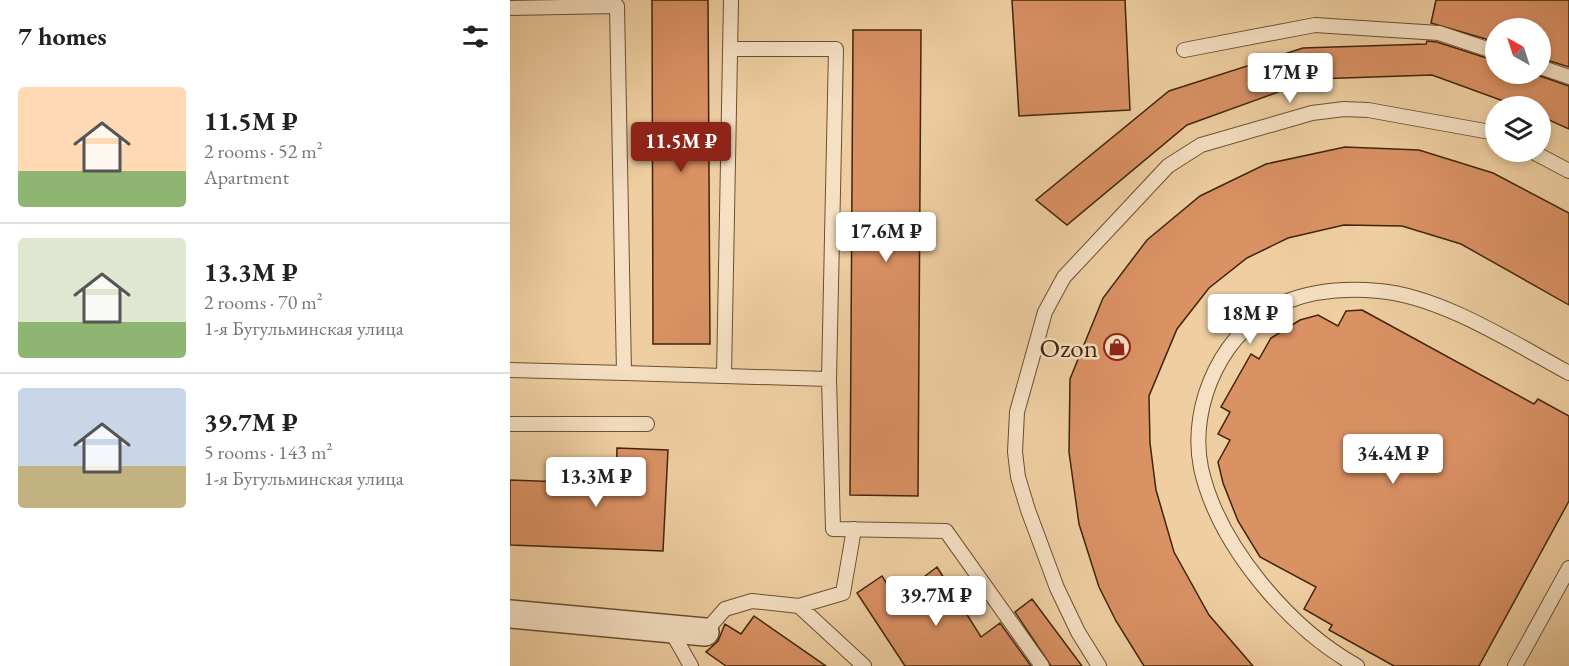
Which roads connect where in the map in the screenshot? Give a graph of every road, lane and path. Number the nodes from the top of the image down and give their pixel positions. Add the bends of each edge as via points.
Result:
1 (731, 0) edge
2 (617, 3) edge
3 (510, 9) edge
4 (1485, 48) edge
5 (731, 49) junction
6 (1184, 50) dead end
7 (1551, 71) edge
8 (1569, 77) edge
9 (1485, 131) edge
10 (1551, 162) edge
11 (1569, 171) edge
12 (510, 370) edge
13 (624, 373) junction
14 (1569, 373) edge
15 (724, 376) junction
16 (829, 379) junction
17 (510, 424) edge
18 (647, 424) dead end
19 (854, 529) junction
20 (1569, 568) edge
21 (799, 606) junction
22 (510, 614) edge
23 (670, 629) junction
24 (705, 632) joint
25 (691, 666) edge
26 (864, 666) edge
27 (1042, 666) edge
28 (1099, 666) edge
29 (1357, 666) edge
30 (1515, 666) edge

1 - 5 lane
2 - 3 lane
2 - 13 lane
4 - 6 lane via 1439,33 1315,25
5 - 15 lane
5 - 16 lane via 836,50
7 - 8 lane
9 - 28 lane via 1344,109 1312,113 1201,145 1168,166 1064,277 1045,312 1017,412 1015,452 1028,510 1057,588
10 - 11 lane
12 - 13 lane
13 - 15 lane
14 - 29 lane via 1462,316 1382,291 1340,289 1284,303 1257,319 1225,353 1209,384 1198,438 1201,467 1211,499 1235,545 1271,594 1330,651
15 - 16 lane
16 - 19 lane via 833,529
17 - 18 lane
19 - 21 lane via 843,593
19 - 27 lane via 946,531
20 - 30 lane
21 - 24 lane via 752,601 725,609
21 - 26 lane
22 - 23 street
23 - 24 street
23 - 25 lane

